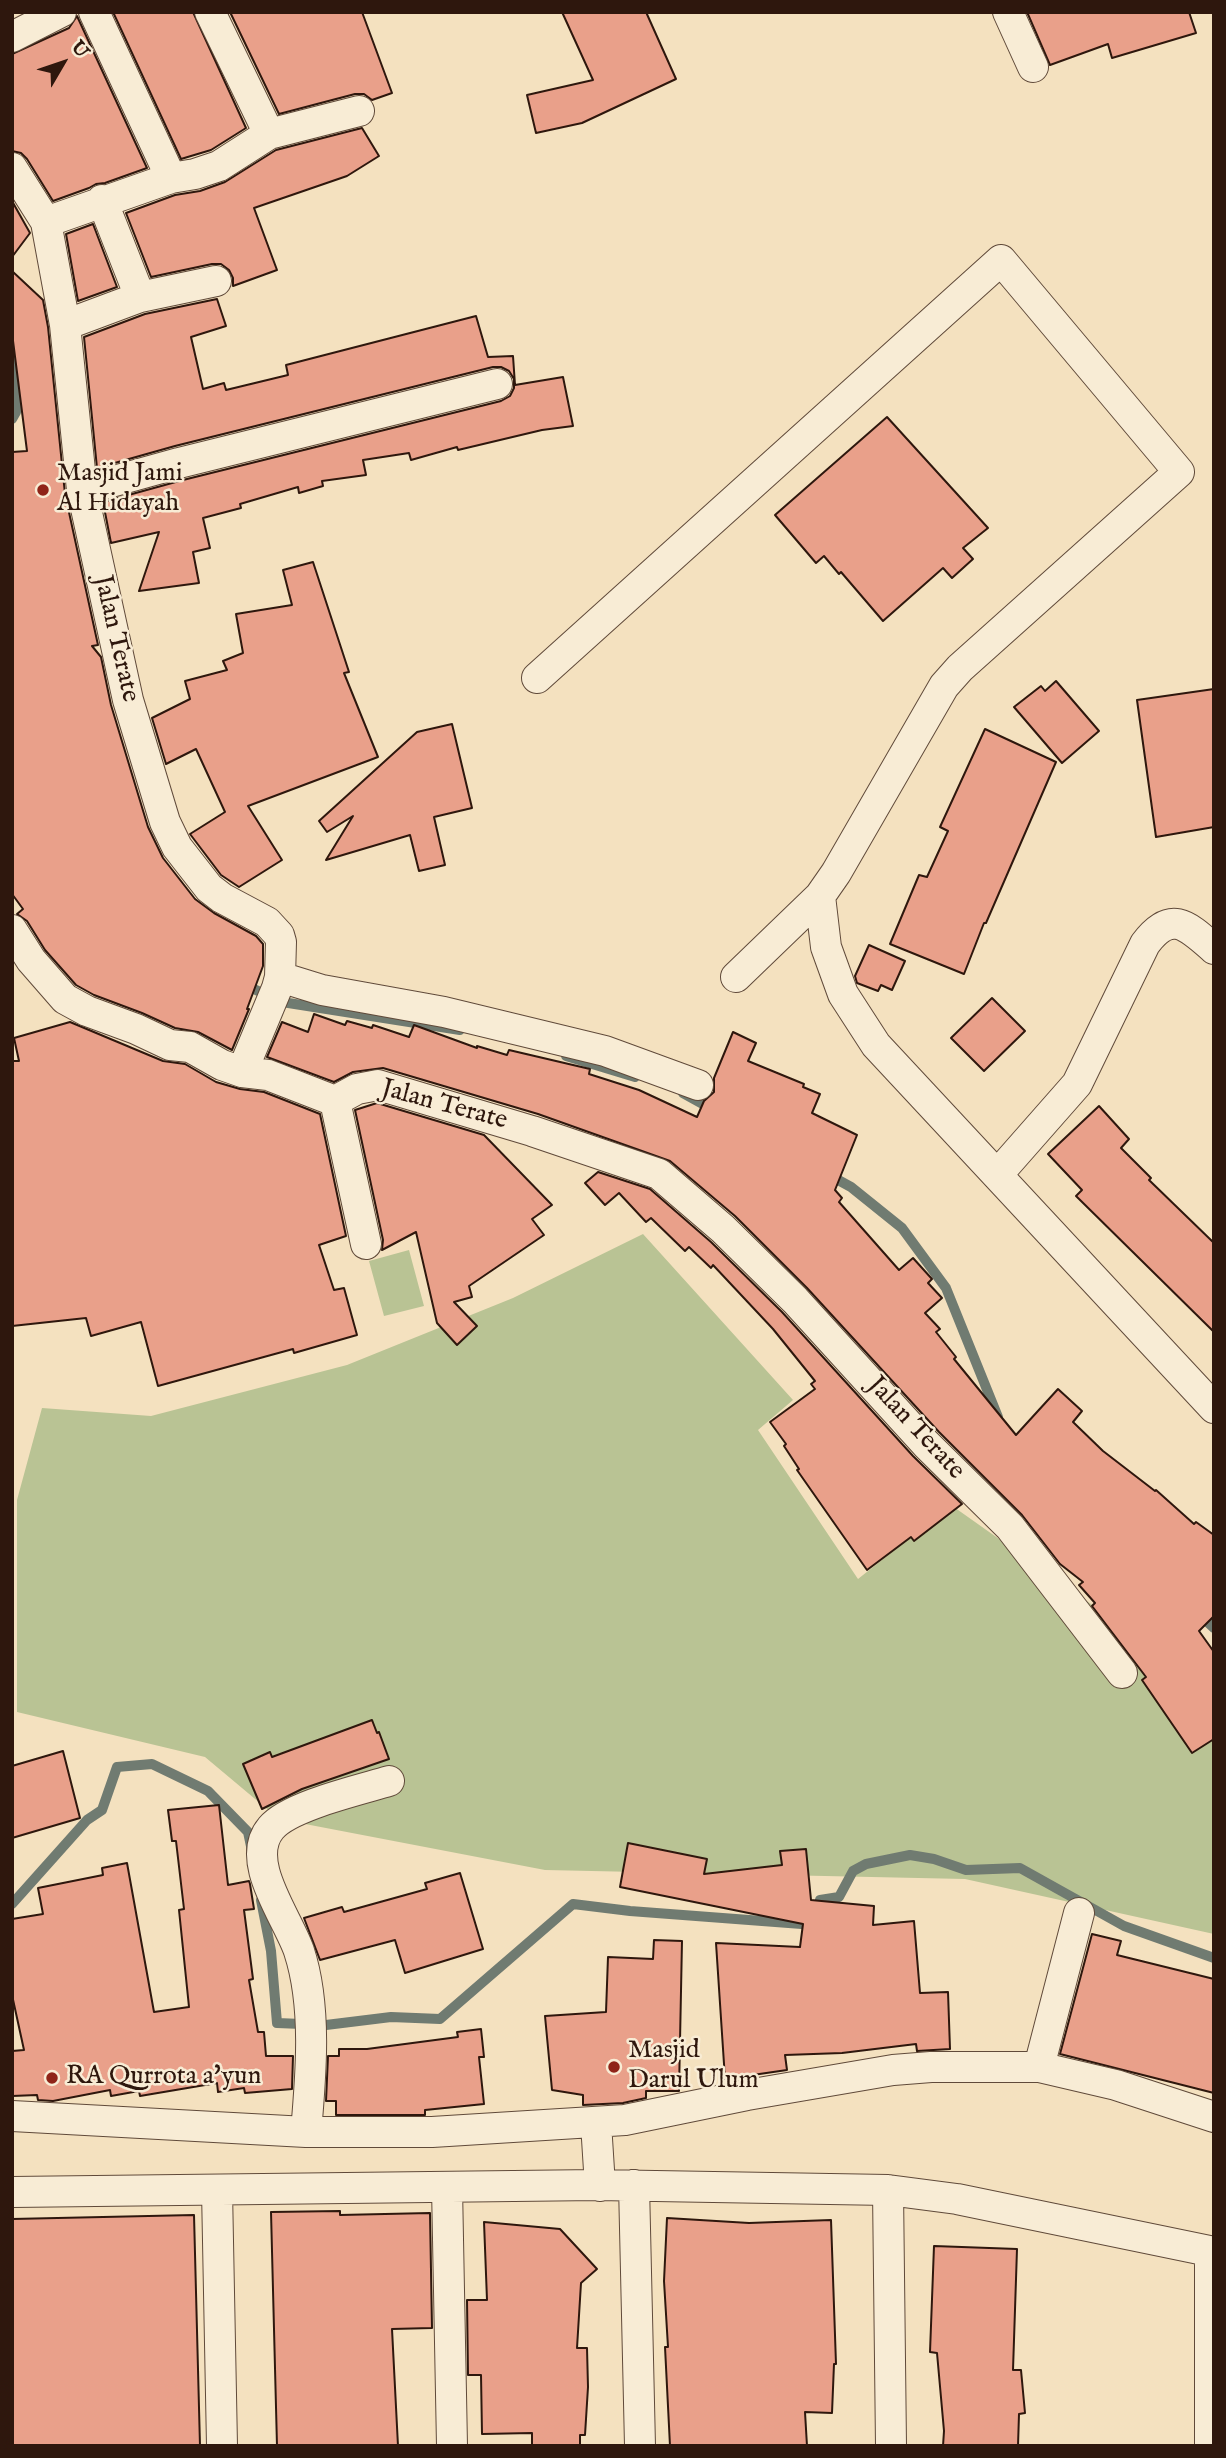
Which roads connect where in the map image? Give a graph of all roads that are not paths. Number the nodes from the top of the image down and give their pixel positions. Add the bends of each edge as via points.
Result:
1 (94, 12) edge
2 (210, 12) edge
3 (1008, 12) edge
4 (51, 15) edge
5 (12, 37) edge
6 (1033, 67) dead end
7 (359, 111) dead end
8 (268, 134) junction
9 (12, 167) edge
10 (171, 178) junction
11 (102, 200) junction
12 (47, 222) junction
13 (216, 281) dead end
14 (140, 297) junction
15 (65, 325) junction
16 (497, 384) dead end
17 (82, 490) junction
18 (537, 678) dead end
19 (820, 896) junction
20 (12, 930) edge
21 (1214, 949) edge
22 (736, 977) dead end
23 (279, 983) junction
24 (242, 1072) junction
25 (698, 1085) dead end
26 (335, 1101) junction
27 (997, 1175) junction
28 (366, 1244) dead end
29 (1214, 1408) edge
30 (1122, 1673) dead end
31 (388, 1781) dead end
32 (1079, 1913) dead end
33 (1039, 2067) junction
34 (12, 2116) edge
35 (1214, 2117) edge
36 (596, 2123) junction
37 (306, 2132) junction
38 (634, 2185) junction
39 (600, 2186) junction
40 (447, 2187) junction
41 (217, 2190) junction
42 (888, 2190) junction
43 (12, 2192) edge
44 (1212, 2252) edge
45 (222, 2446) edge
46 (452, 2446) edge
47 (640, 2446) edge
48 (891, 2446) edge
49 (1210, 2446) edge

1 - 10 street
2 - 8 street
3 - 6 street
4 - 5 street
7 - 8 street
8 - 10 street via 219,166
9 - 12 street, Jalan Terate
10 - 11 street
11 - 12 street
11 - 14 street
12 - 15 street, Jalan Terate
13 - 14 street
14 - 15 street
15 - 17 street, Jalan Terate
16 - 17 street
17 - 23 street, Jalan Terate via 128,700 165,822 177,847 209,888 275,929 281,942
18 - 19 street via 1001,260 1179,472 944,686
19 - 22 street
19 - 27 street via 826,947 843,994 876,1045
20 - 24 street via 65,999
21 - 27 street via 1178,923 1156,929 1077,1084
23 - 24 street, Jalan Terate
23 - 25 street via 444,1012 605,1051
24 - 26 street via 268,1074
26 - 28 street
26 - 30 street, Jalan Terate via 357,1089 378,1085 659,1174 795,1300 926,1444 1010,1527
27 - 29 street
31 - 37 street via 286,1814 263,1843 265,1878 307,1977 310,2080
32 - 33 street
33 - 35 street via 1116,2085
33 - 36 street via 894,2070
34 - 37 street
36 - 37 street via 432,2132
36 - 39 street
38 - 39 street
38 - 42 street
38 - 47 street
39 - 40 street
40 - 41 street
40 - 46 street
41 - 43 street
41 - 45 street
42 - 44 street via 957,2199
42 - 48 street
44 - 49 street

